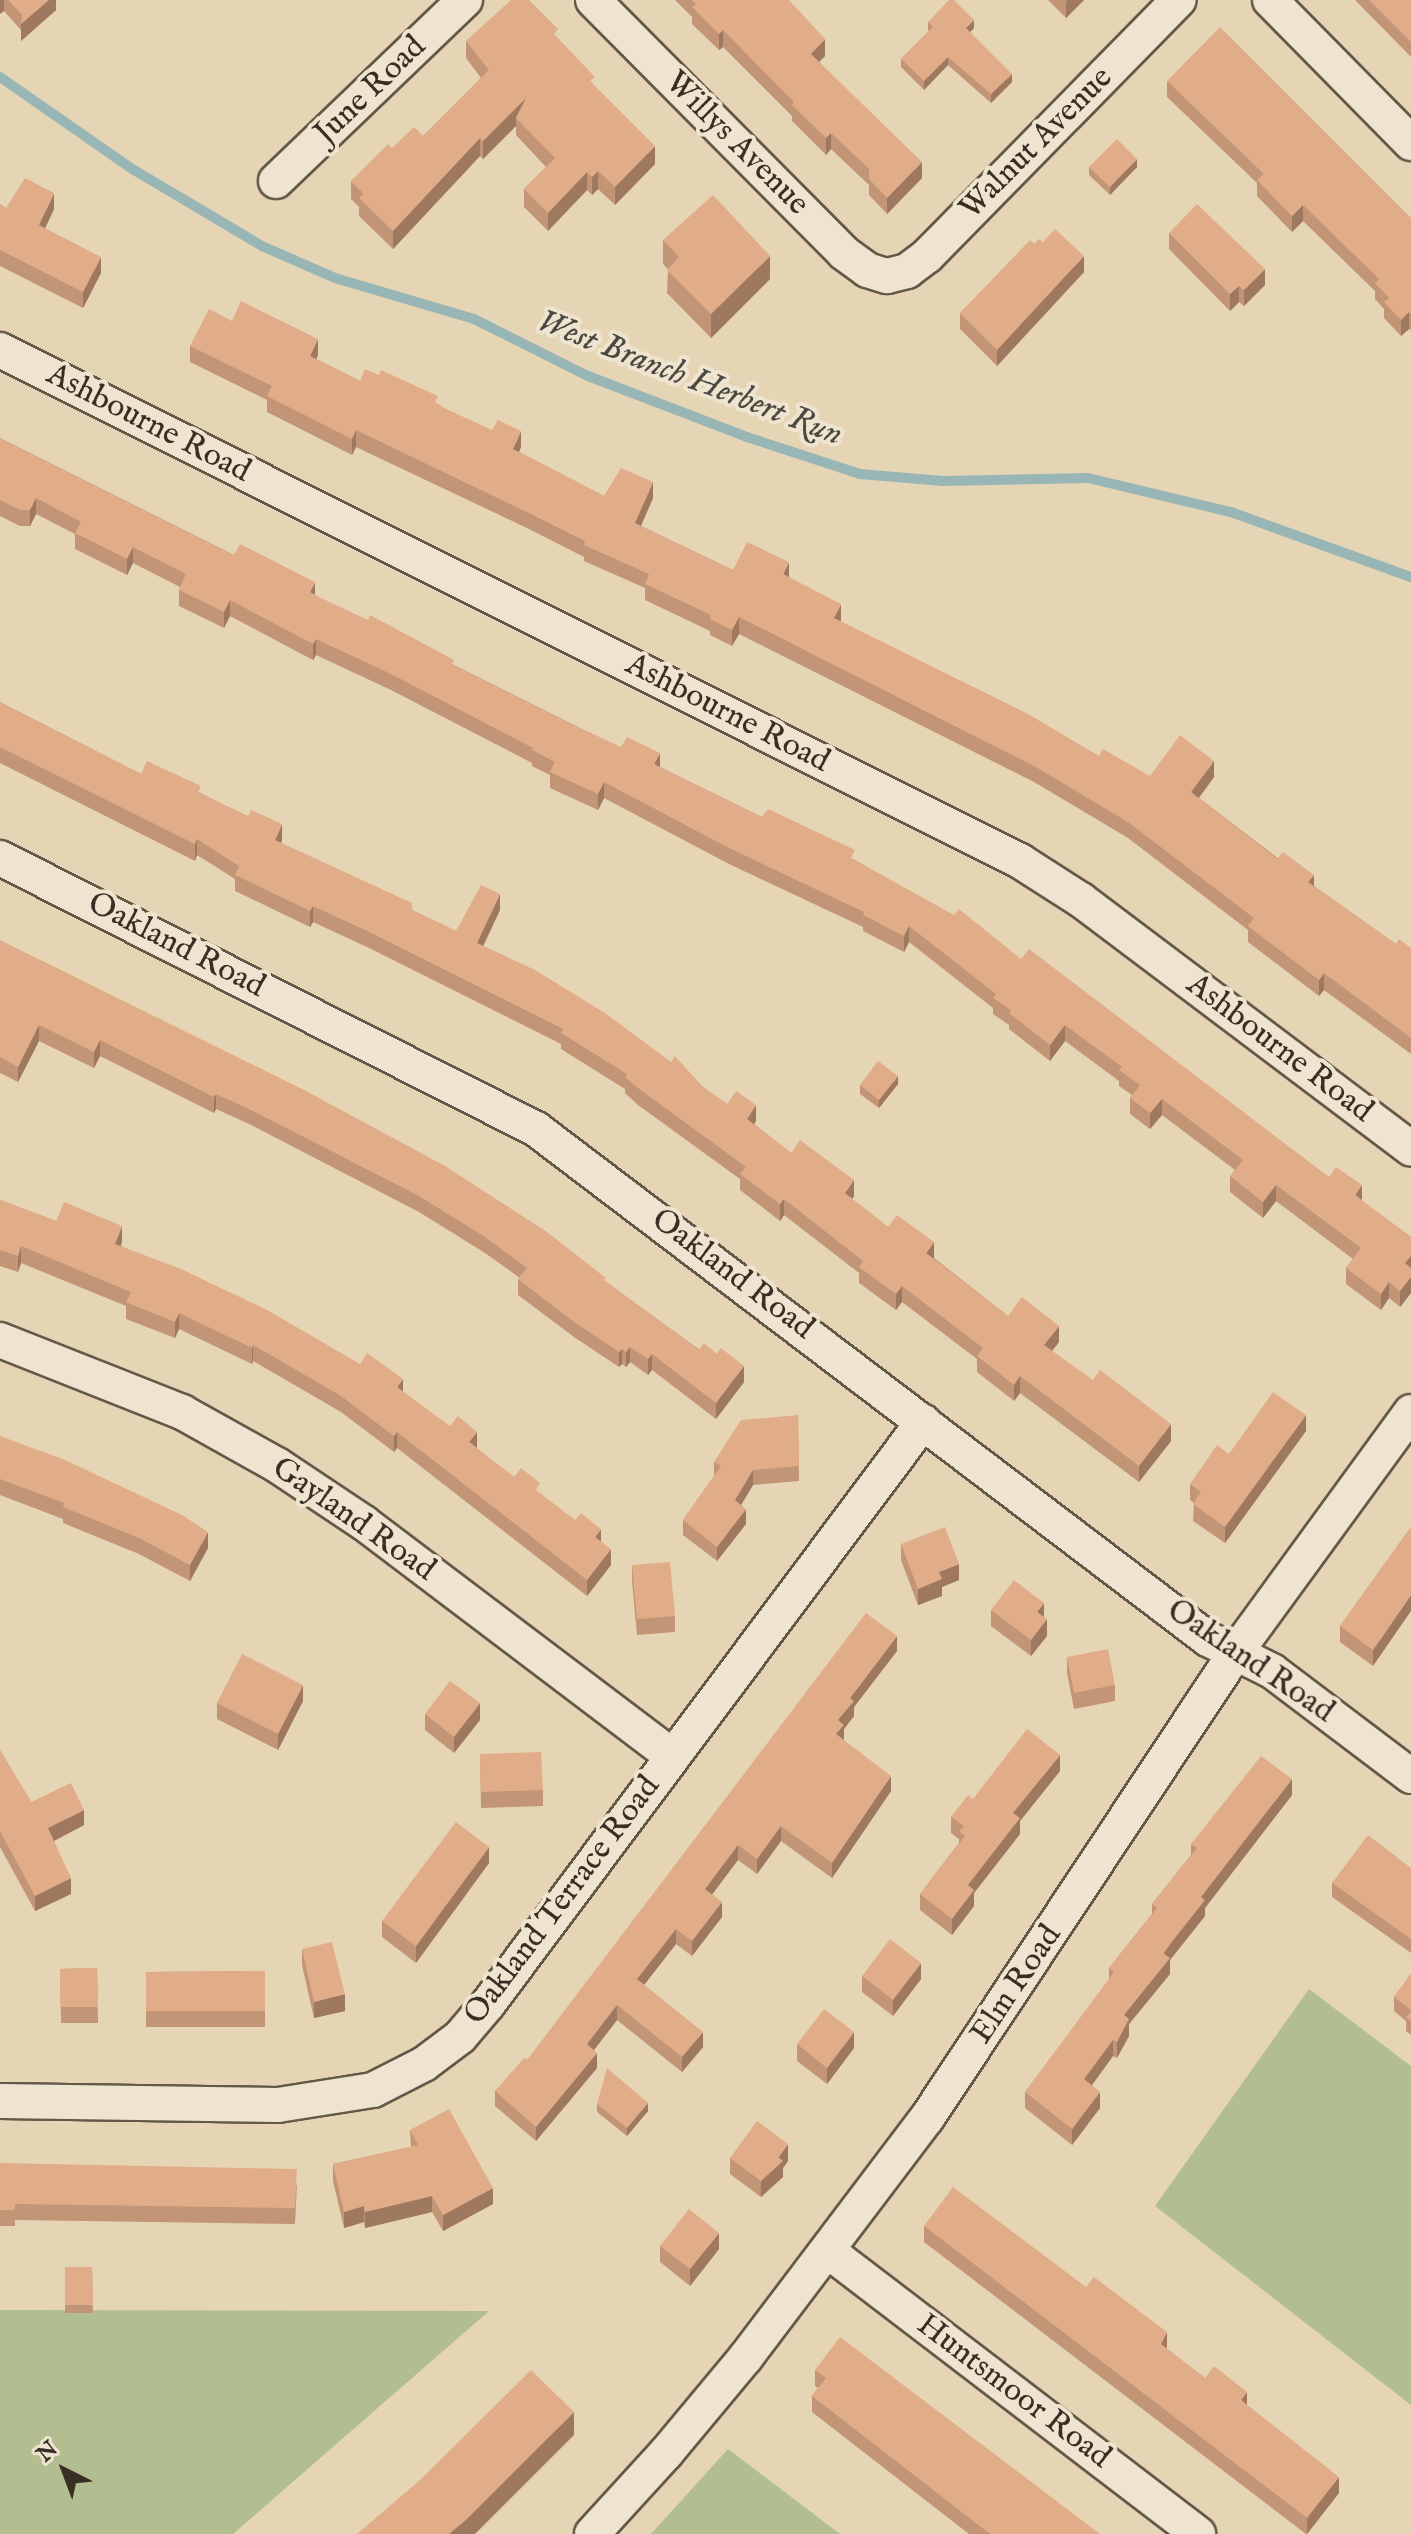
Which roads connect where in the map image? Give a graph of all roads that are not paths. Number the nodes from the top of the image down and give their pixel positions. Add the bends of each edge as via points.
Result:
1 (465, 0) edge
2 (593, 0) edge
3 (1179, 0) edge
4 (1270, 0) edge
5 (1411, 143) edge
6 (276, 181) dead end
7 (887, 276) joint
8 (0, 350) edge
9 (0, 858) edge
10 (1411, 1149) edge
11 (0, 1340) edge
12 (1411, 1412) edge
13 (923, 1422) junction
14 (1236, 1652) junction
15 (672, 1756) junction
16 (1411, 1776) edge
17 (0, 2101) edge
18 (828, 2251) junction
19 (592, 2534) edge
20 (1198, 2534) edge

1 - 6 street, June Road
2 - 7 street, Willys Avenue via 844,253 867,270
3 - 7 street, Walnut Avenue via 927,256 907,271
4 - 5 street
8 - 10 street, Ashbourne Road via 1020,861 1063,887
9 - 13 street, Oakland Road via 536,1129
11 - 15 street, Gayland Road via 182,1412 277,1465 364,1523
12 - 14 street, Elm Road
13 - 14 street, Oakland Road via 1208,1639
13 - 15 street, Oakland Terrace Road
14 - 16 street, Oakland Road via 1272,1671
14 - 18 street, Elm Road via 1000,2012
15 - 17 street, Oakland Terrace Road via 488,2004 460,2037 424,2064 373,2090 278,2105
18 - 19 street, Elm Road via 666,2453
18 - 20 street, Huntsmoor Road

